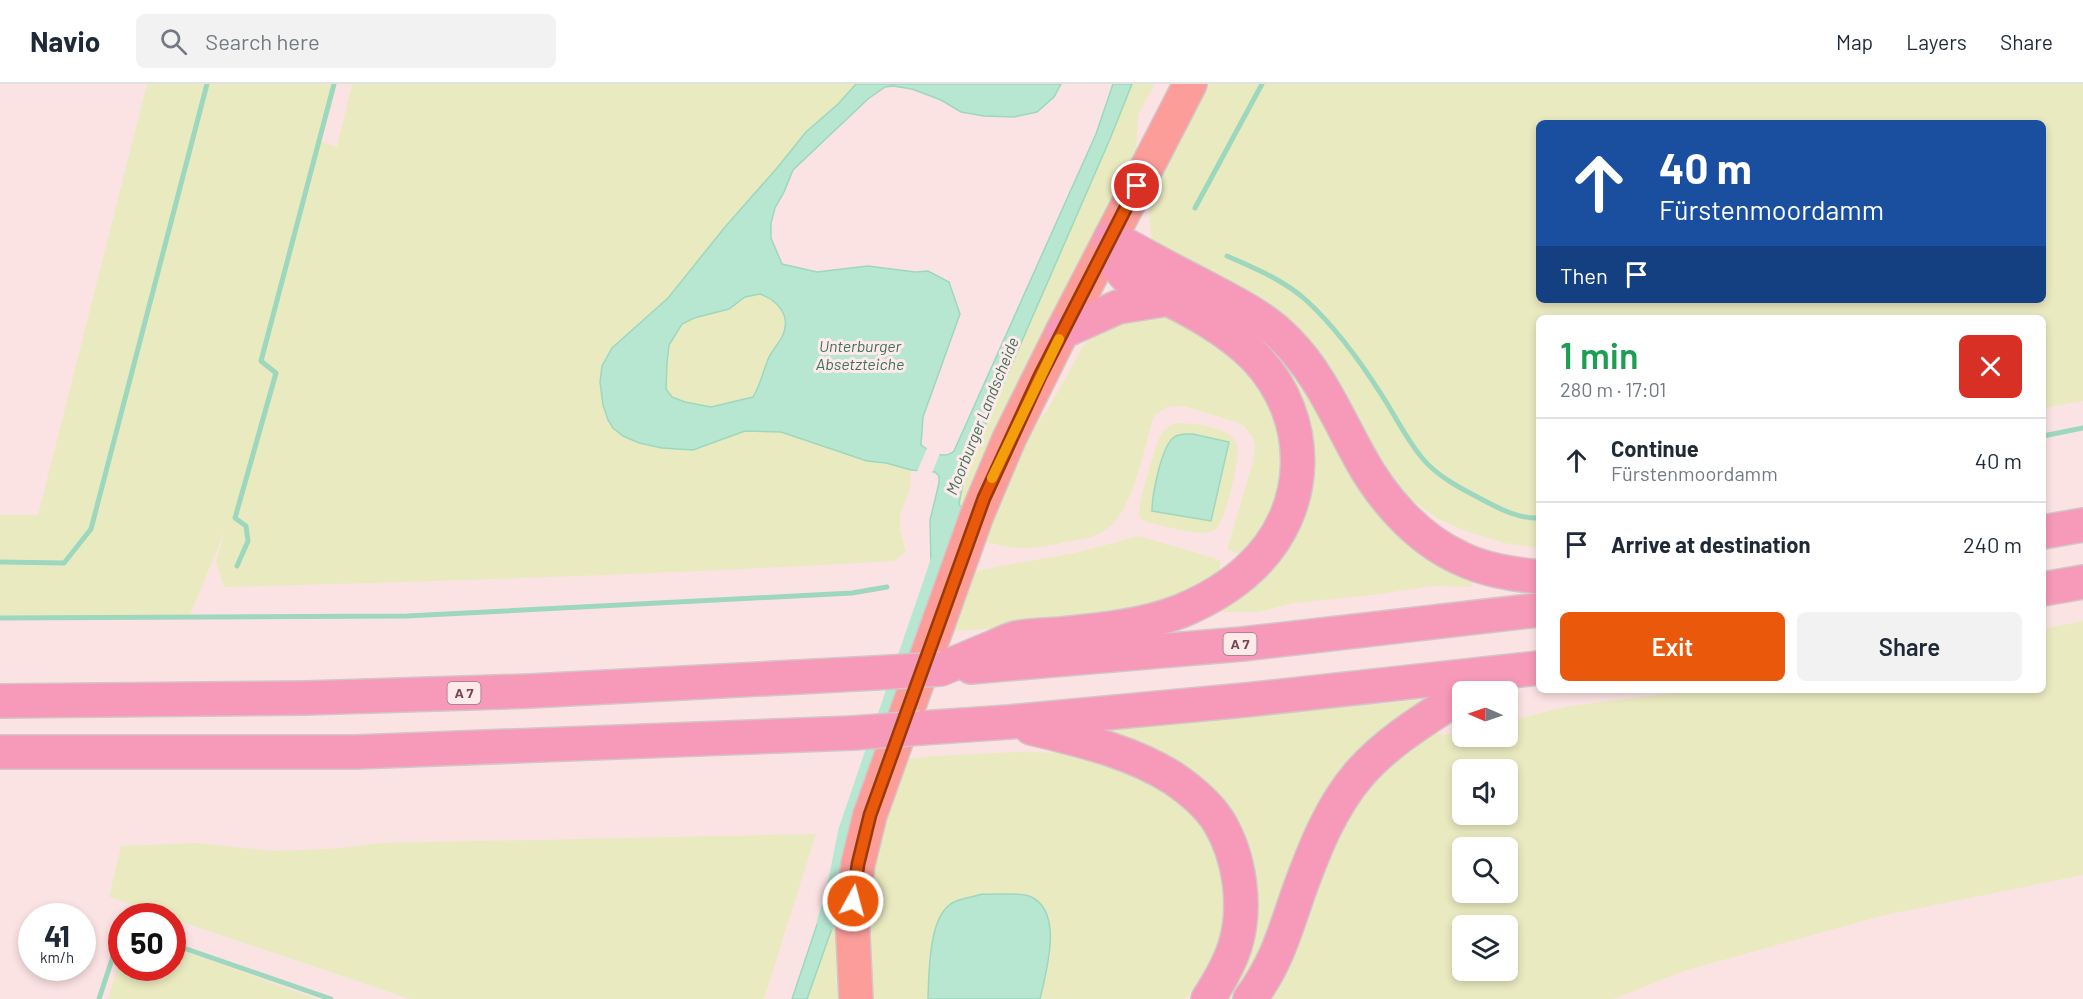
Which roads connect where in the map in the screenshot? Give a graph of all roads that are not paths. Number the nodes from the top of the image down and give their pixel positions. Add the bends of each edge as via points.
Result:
1 (1190, 84) edge
2 (1111, 237) junction
3 (1168, 299) junction
4 (1062, 332) junction
5 (2083, 525) edge
6 (2046, 531) edge
7 (1536, 577) edge
8 (2083, 582) edge
9 (2046, 589) edge
10 (1536, 610) edge
11 (1536, 668) edge
12 (941, 669) junction
13 (1497, 673) junction
14 (1485, 681) edge
15 (0, 701) edge
16 (1452, 702) edge
17 (1009, 722) junction
18 (0, 752) edge
19 (856, 999) edge
20 (1208, 999) edge
21 (1251, 999) edge

1 - 2 main road
2 - 3 highway via 1113,258 1123,273
2 - 4 main road
2 - 7 highway via 1242,307 1276,330 1314,374 1381,490 1431,540 1477,565
3 - 4 highway via 1118,308
3 - 12 highway via 1208,320 1244,346 1268,372 1287,406 1297,440 1299,473 1279,532 1250,568 1220,590 1180,611 1121,627 1016,638
4 - 19 main road via 977,515 877,795 854,888
5 - 6 highway
8 - 9 highway
10 - 12 highway, A 7 via 1242,644
11 - 13 highway
12 - 15 highway, A 7, bridge via 495,692
13 - 14 highway
13 - 17 highway
16 - 21 highway via 1383,750 1360,772 1334,808 1307,870 1282,945
17 - 18 highway, bridge via 853,733 356,752
17 - 20 highway via 1102,746 1132,758 1173,778 1219,821 1234,855 1240,912 1235,945 1222,978

